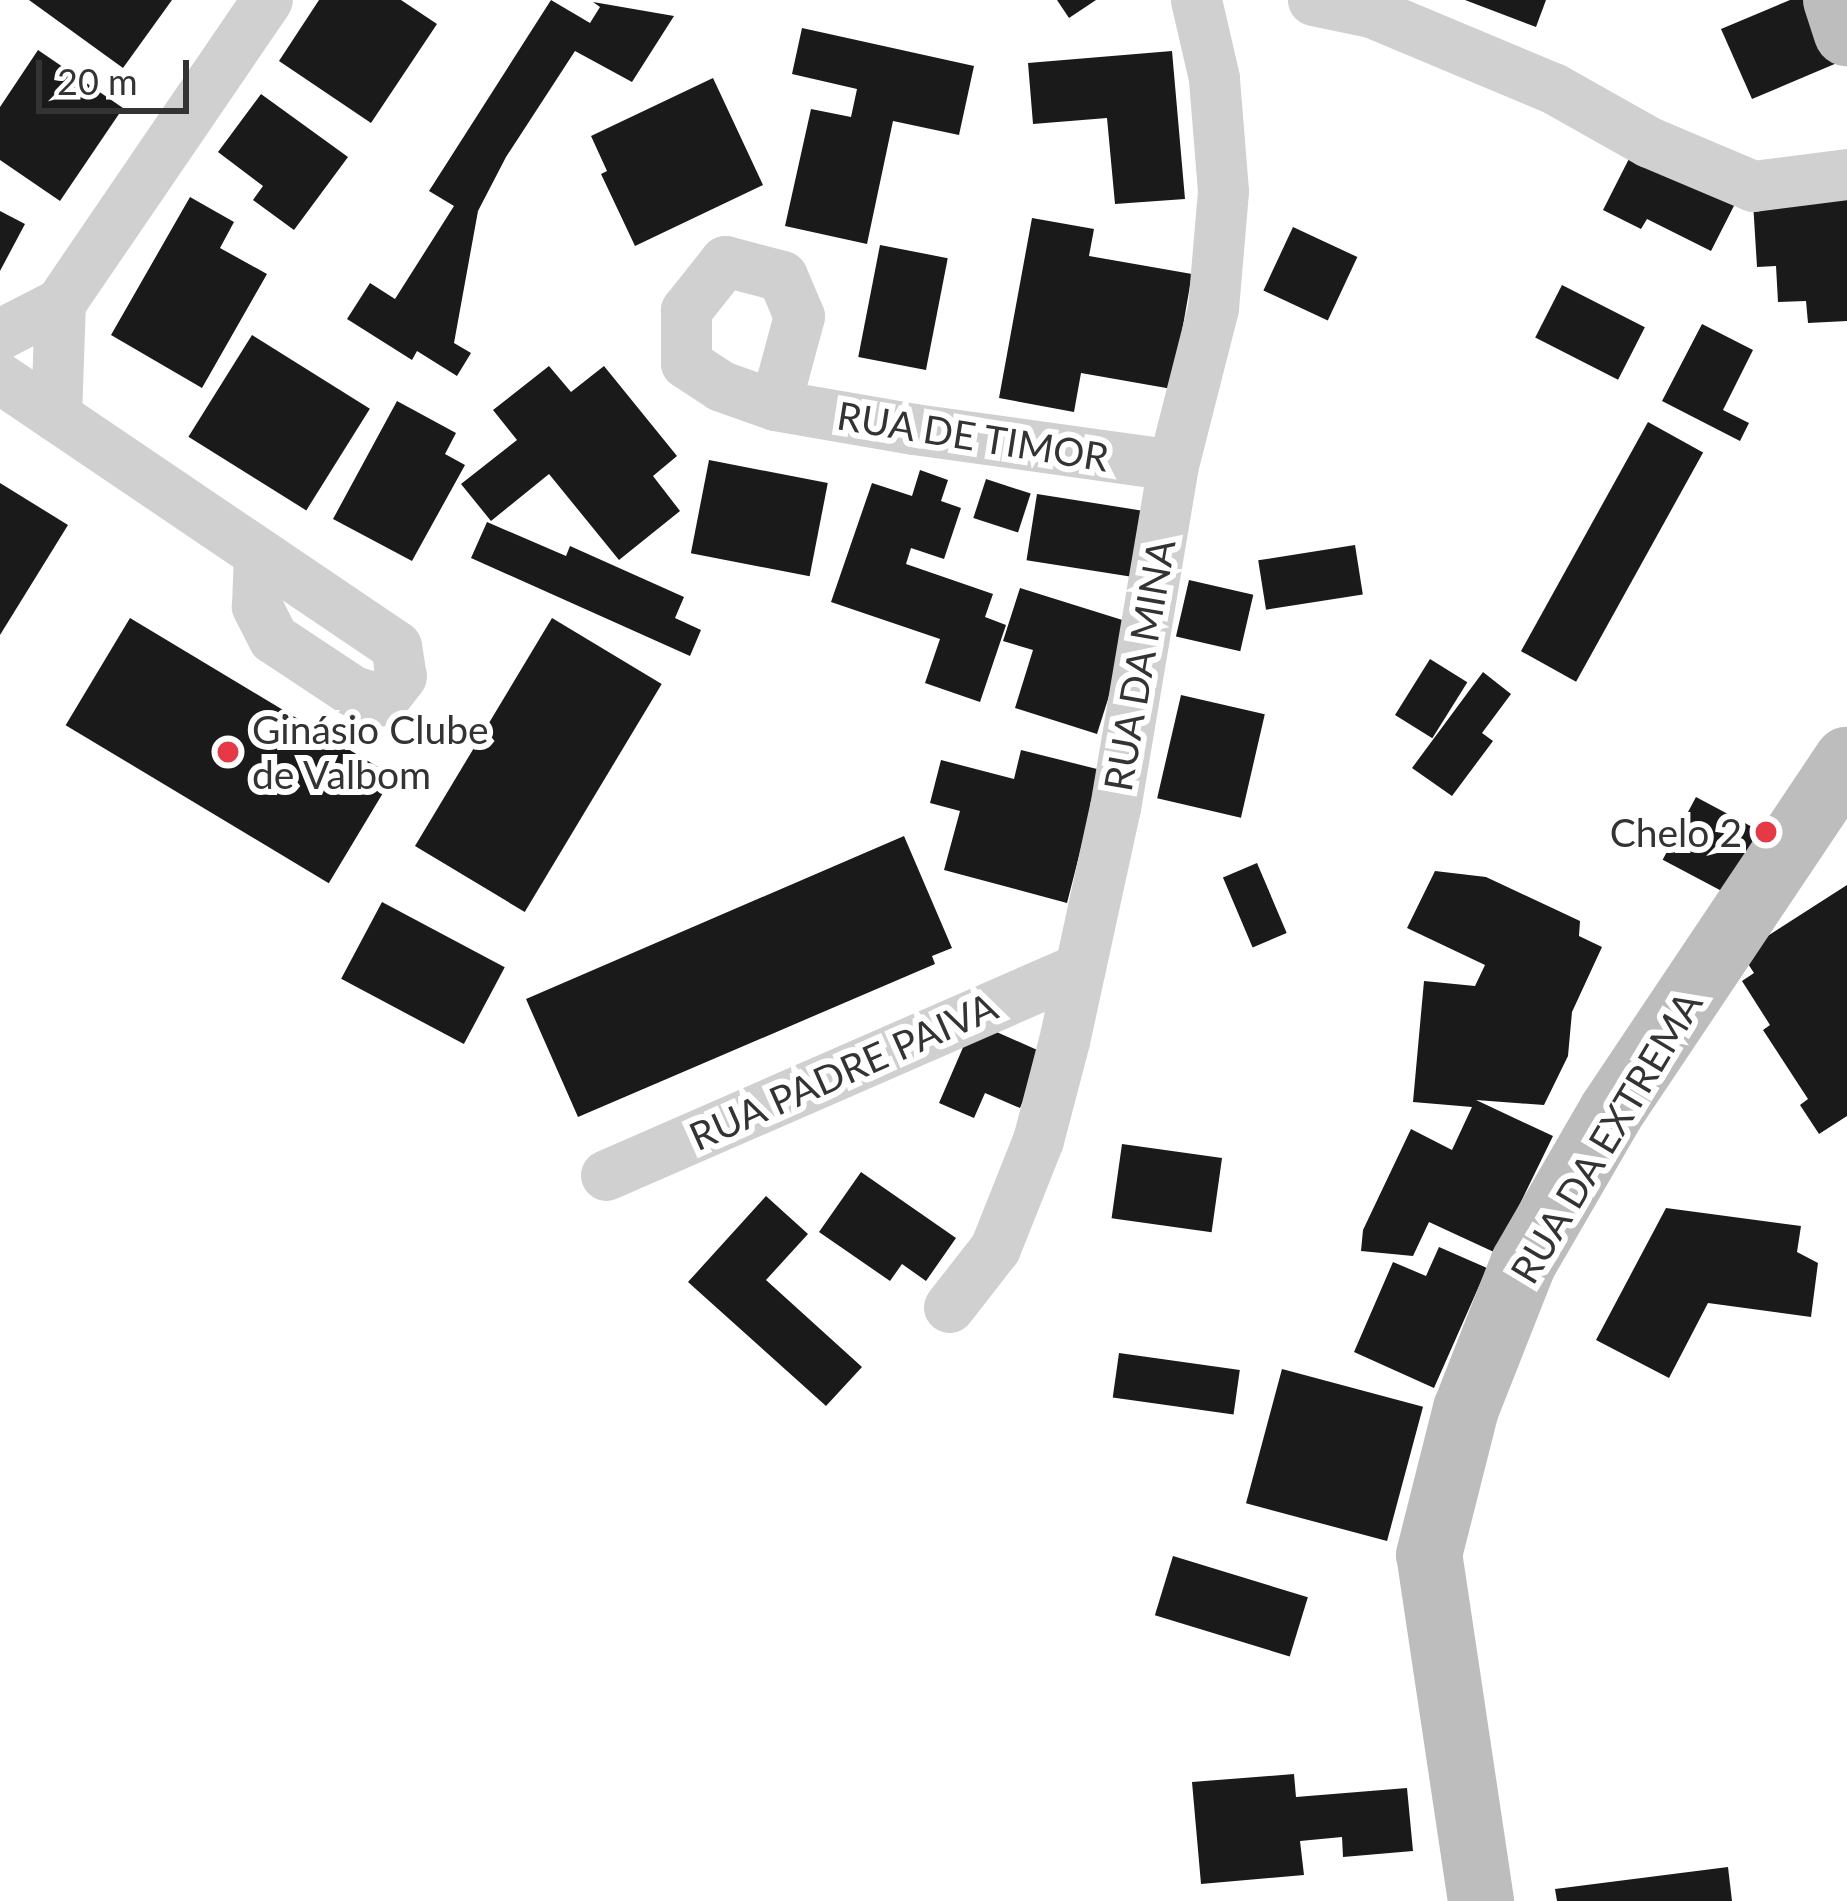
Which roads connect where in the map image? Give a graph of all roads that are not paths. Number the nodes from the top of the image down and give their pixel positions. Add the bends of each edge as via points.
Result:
1 (267, 0) edge
2 (1196, 0) edge
3 (1313, 0) edge
4 (1836, 0) edge
5 (1847, 33) edge
6 (1847, 174) edge
7 (60, 303) junction
8 (0, 334) edge
9 (0, 378) edge
10 (775, 405) dead end
11 (56, 416) junction
12 (1172, 465) junction
13 (259, 554) dead end
14 (1847, 760) edge
15 (1080, 968) junction
16 (606, 1174) dead end
17 (949, 1307) dead end
18 (1481, 1901) edge

1 - 7 street
2 - 12 street, RUA DA MINA via 1214,78 1223,191 1213,308
3 - 6 street via 1371,12 1553,88 1649,142 1753,186
4 - 5 street
7 - 8 street
7 - 11 street
9 - 11 street
10 - 12 street, RUA DE TIMOR
11 - 13 street
12 - 15 street, RUA DA MINA
14 - 18 street, RUA DA EXTREMA via 1611,1112 1523,1264 1466,1409 1429,1555
15 - 16 street, RUA PADRE PAIVA
15 - 17 street, RUA DA MINA via 1038,1140 995,1248

